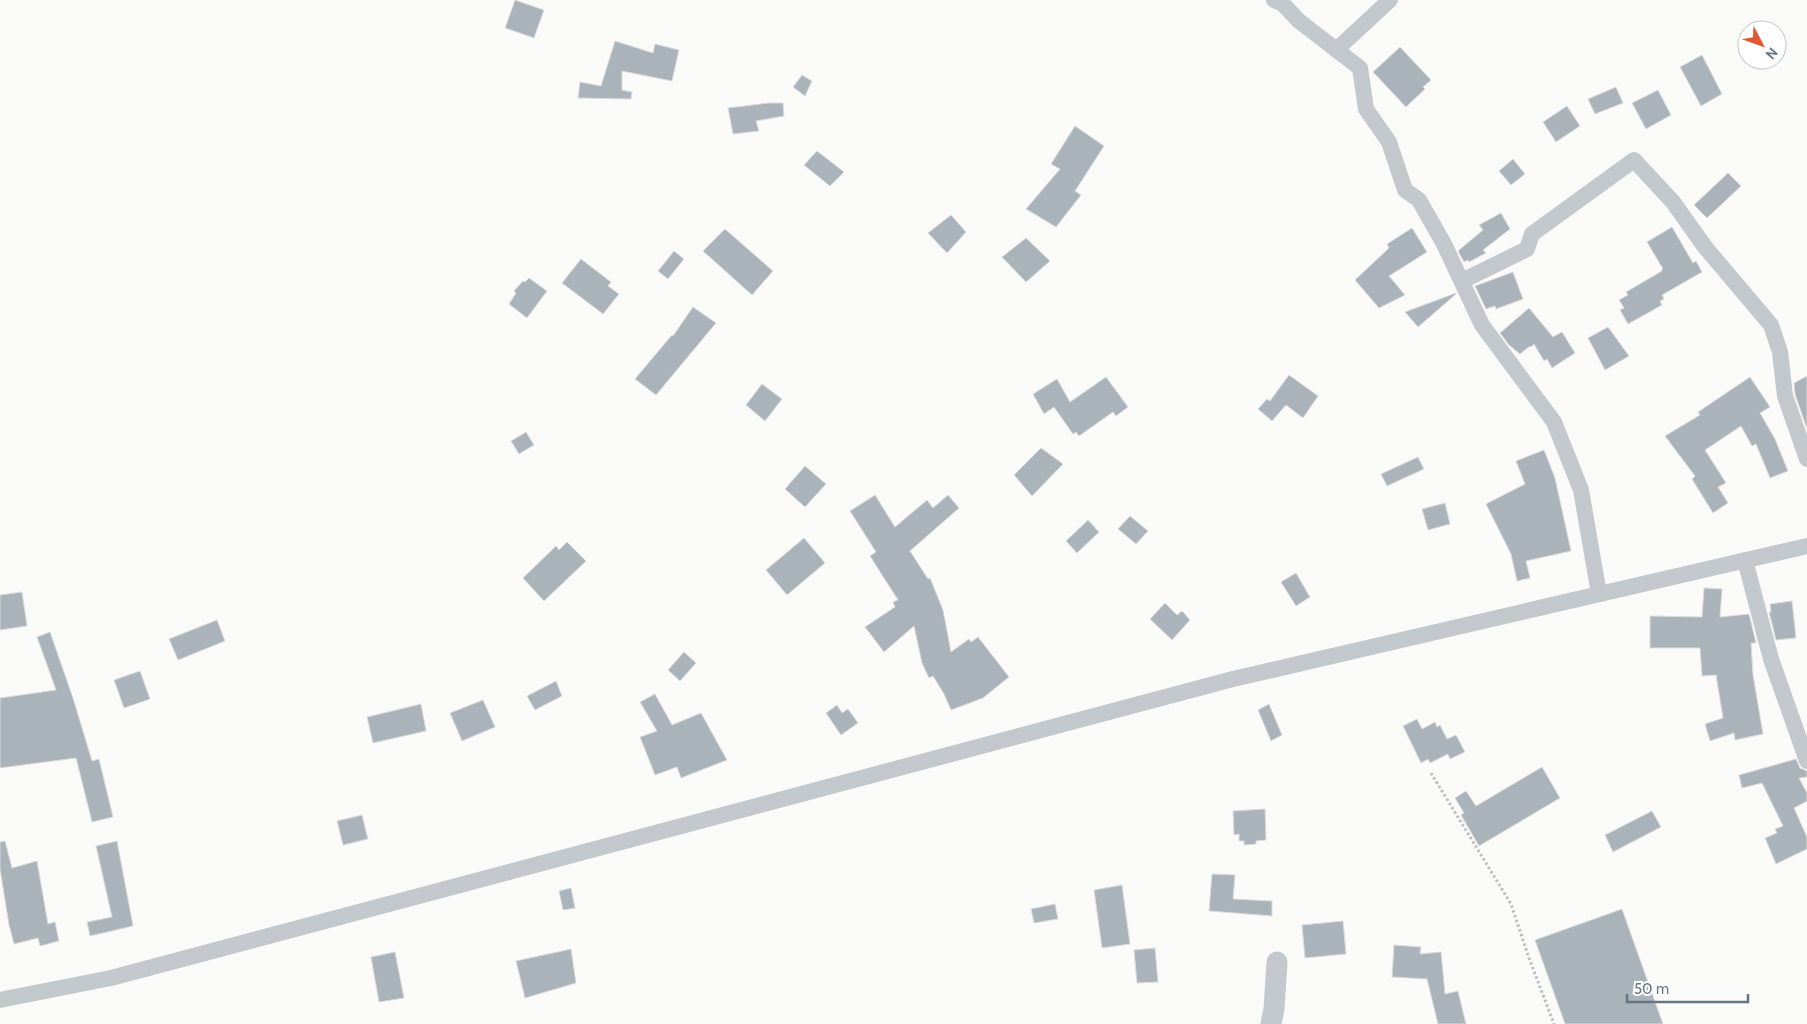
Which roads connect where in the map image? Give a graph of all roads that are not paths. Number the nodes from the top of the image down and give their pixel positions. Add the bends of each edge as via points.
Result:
1 (1274, 0) edge
2 (1390, 0) edge
3 (1336, 50) junction
4 (1462, 281) junction
5 (1807, 459) edge
6 (1807, 546) edge
7 (1745, 560) junction
8 (1599, 594) junction
9 (1807, 761) edge
10 (1277, 962) dead end
11 (0, 1000) edge
12 (1271, 1024) edge

1 - 3 street via 1283,4 1299,22
2 - 3 street
3 - 4 street via 1360,68 1366,109 1389,142 1405,190 1419,200
4 - 5 street via 1526,249 1532,234 1634,160 1673,202 1704,248 1771,325 1780,352 1784,396
4 - 8 street via 1482,325 1554,422 1581,490
6 - 7 street
7 - 8 street
7 - 9 street via 1772,658
8 - 11 street via 1233,680 120,975
10 - 12 street

